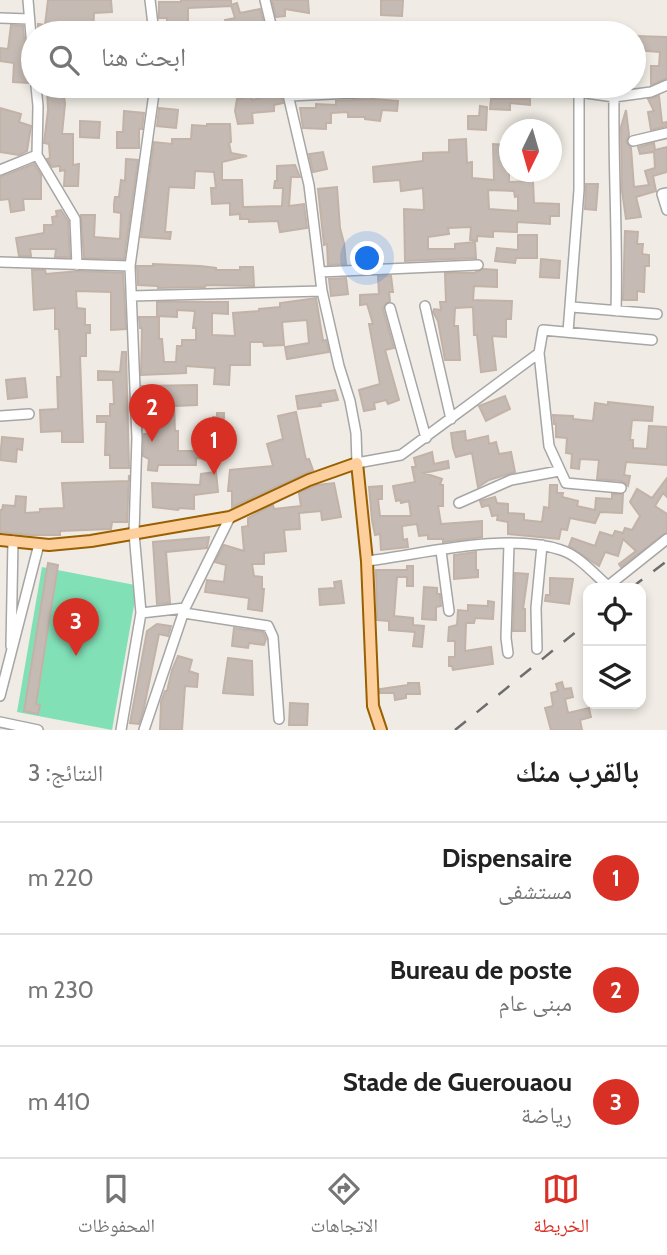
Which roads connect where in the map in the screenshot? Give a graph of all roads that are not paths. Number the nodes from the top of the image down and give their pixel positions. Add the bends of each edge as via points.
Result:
1 (28, 0) edge
2 (150, 0) edge
3 (265, 0) edge
4 (0, 18) edge
5 (29, 19) joint
6 (153, 21) edge
7 (270, 21) edge
8 (667, 85) edge
9 (646, 93) edge
10 (37, 98) edge
11 (153, 98) edge
12 (289, 98) edge
13 (579, 98) edge
14 (614, 98) edge
15 (667, 133) edge
16 (633, 141) dead end
17 (37, 155) junction
18 (0, 170) edge
19 (667, 192) edge
20 (667, 210) edge
21 (0, 262) edge
22 (77, 265) junction
23 (478, 265) dead end
24 (130, 266) junction
25 (320, 272) junction
26 (323, 291) junction
27 (131, 296) junction
28 (425, 306) dead end
29 (572, 307) junction
30 (390, 308) dead end
31 (616, 311) junction
32 (657, 314) dead end
33 (568, 332) junction
34 (652, 340) dead end
35 (539, 352) junction
36 (30, 414) dead end
37 (0, 416) edge
38 (451, 419) junction
39 (426, 438) junction
40 (357, 463) junction
41 (559, 471) junction
42 (621, 488) dead end
43 (459, 503) dead end
44 (230, 517) junction
45 (134, 533) junction
46 (667, 539) edge
47 (0, 540) edge
48 (13, 541) junction
49 (39, 544) junction
50 (509, 544) junction
51 (542, 545) junction
52 (440, 551) junction
53 (367, 561) junction
54 (185, 611) junction
55 (450, 611) dead end
56 (141, 613) junction
57 (537, 649) dead end
58 (508, 653) dead end
59 (11, 659) junction
60 (0, 696) edge
61 (279, 719) dead end
62 (0, 722) edge
63 (38, 730) edge
64 (121, 730) edge
65 (144, 730) edge
66 (381, 730) edge

1 - 5 street
2 - 6 street
3 - 7 street
4 - 5 street
8 - 9 street
10 - 17 street
11 - 24 street
12 - 25 street via 309,185
13 - 29 street
14 - 31 street
15 - 16 street
17 - 18 street
17 - 22 street via 75,219
19 - 20 street via 662,194
21 - 22 street
22 - 24 street
23 - 25 street
24 - 27 street
25 - 26 street
26 - 27 street
26 - 40 street via 350,401
27 - 45 street via 137,438
28 - 38 street
29 - 31 street
29 - 33 street
30 - 39 street
31 - 32 street
33 - 34 street
33 - 35 street via 543,330
35 - 38 street
35 - 41 street via 549,446
36 - 37 street
38 - 39 street
39 - 40 street via 401,455
40 - 44 main road
40 - 53 main road
41 - 42 street via 566,483
41 - 43 street via 511,480
44 - 45 main road
44 - 54 street
45 - 49 main road
45 - 56 street
46 - 51 street via 608,586 563,550
47 - 48 main road
48 - 49 main road
48 - 59 street
49 - 59 street
50 - 51 street
50 - 52 street
50 - 58 street
51 - 57 street
52 - 53 street
52 - 55 street
53 - 66 main road via 373,706
54 - 56 street
54 - 61 street via 268,626 273,637
54 - 65 street
56 - 64 street
59 - 60 street
62 - 63 street

